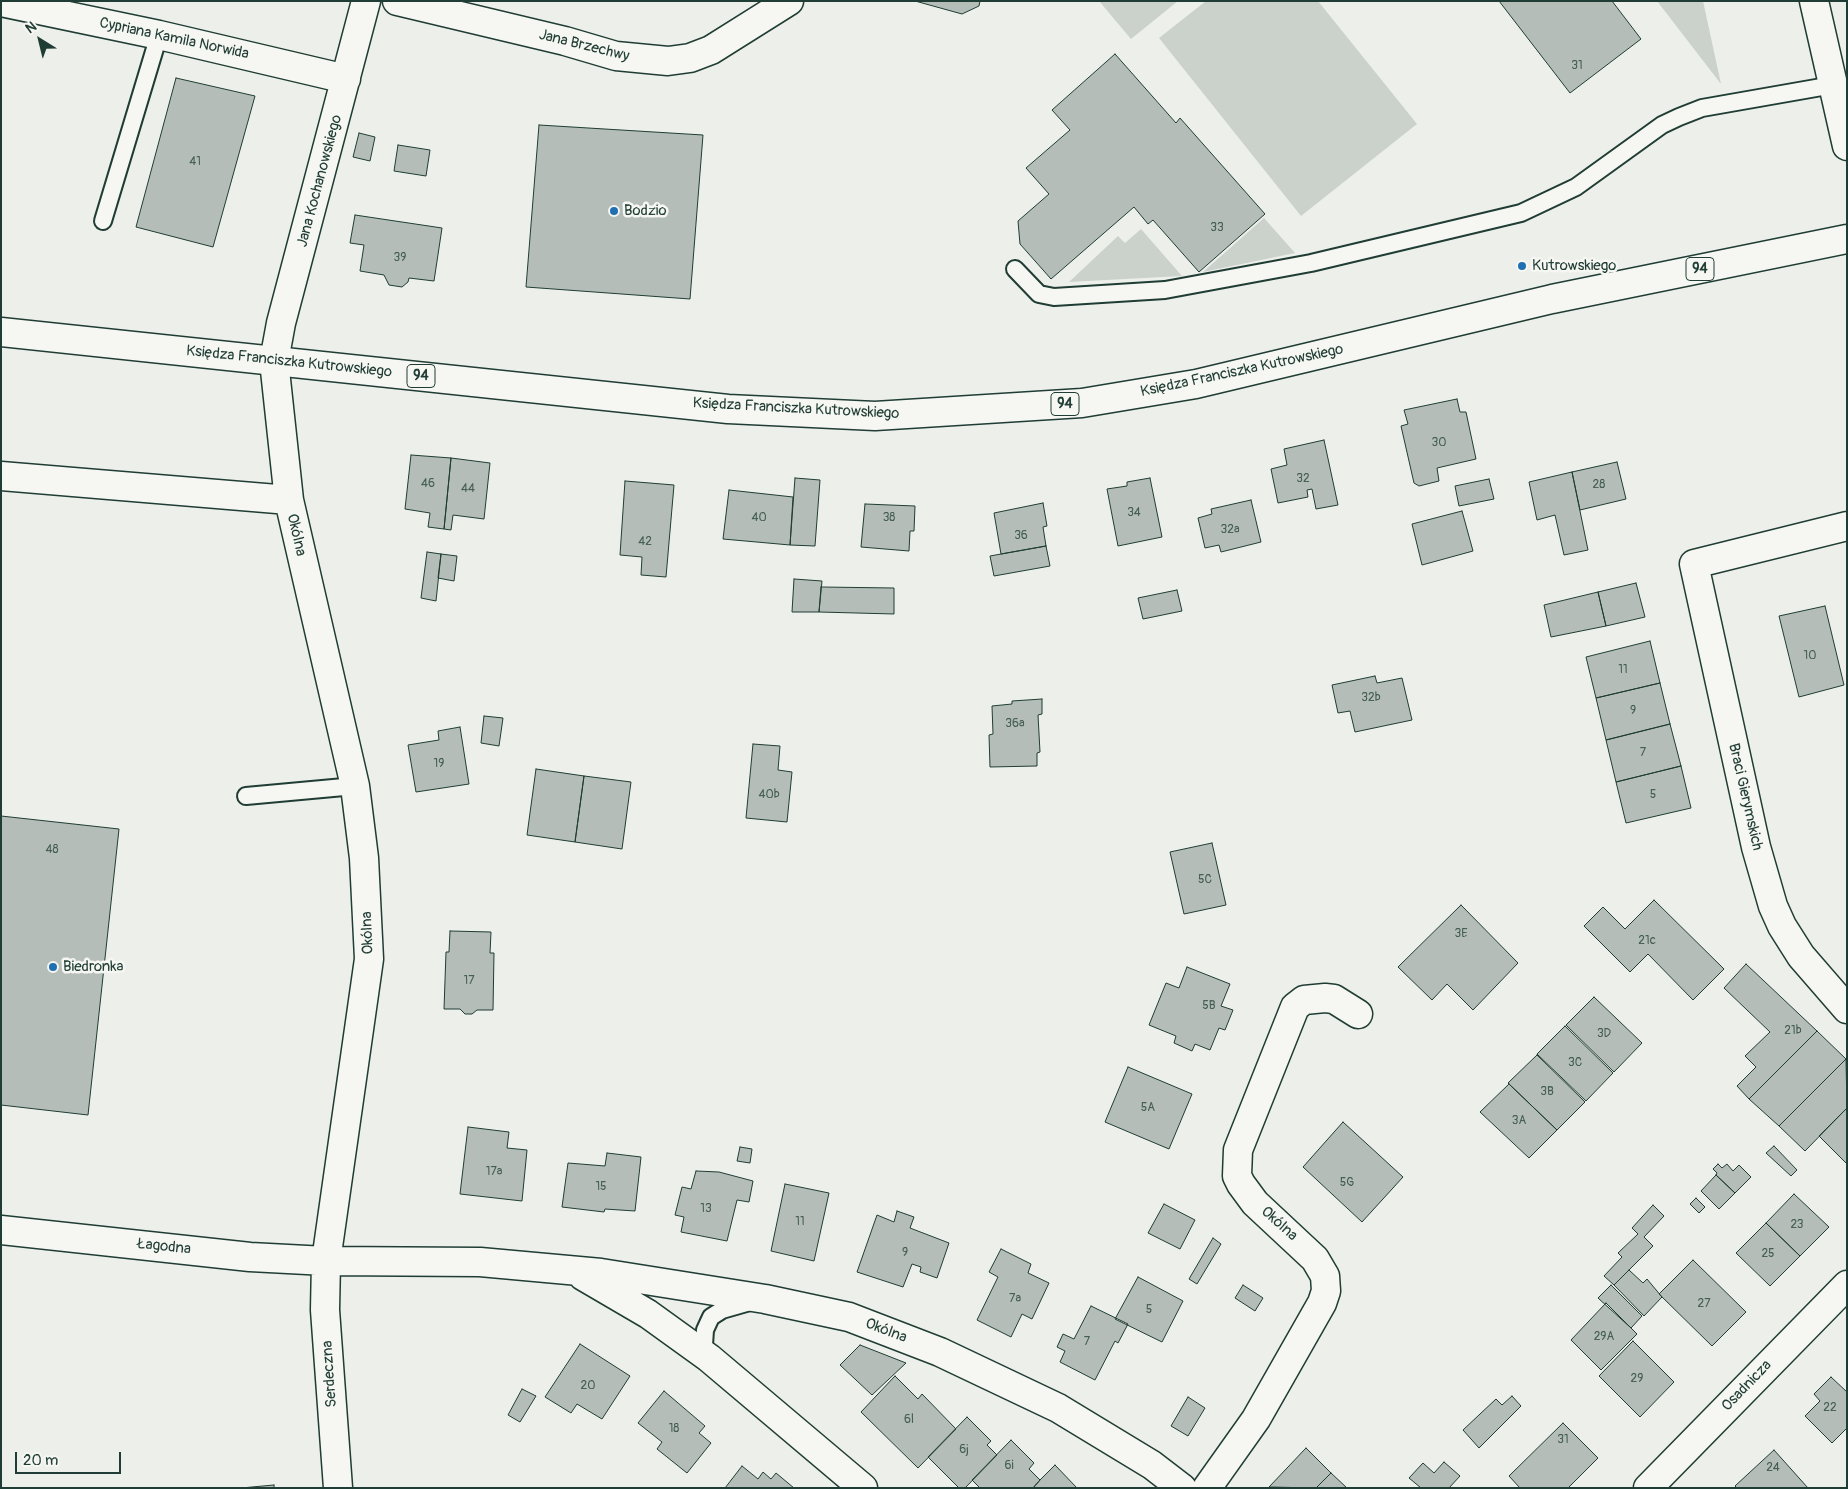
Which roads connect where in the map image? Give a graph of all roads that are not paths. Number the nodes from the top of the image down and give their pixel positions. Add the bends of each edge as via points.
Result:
1 (366, 1) edge
2 (396, 1) edge
3 (789, 1) edge
4 (1814, 1) edge
5 (1, 2) edge
6 (159, 35) junction
7 (1837, 73) edge
8 (346, 79) junction
9 (1847, 146) edge
10 (103, 221) dead end
11 (1847, 239) edge
12 (1015, 269) dead end
13 (1, 332) edge
14 (274, 361) junction
15 (1, 476) edge
16 (289, 500) junction
17 (1847, 526) edge
18 (356, 786) junction
19 (246, 796) dead end
20 (1847, 1009) edge
21 (1358, 1014) dead end
22 (1, 1230) edge
23 (326, 1261) junction
24 (576, 1272) junction
25 (1847, 1285) edge
26 (765, 1299) junction
27 (709, 1358) junction
28 (338, 1488) edge
29 (863, 1488) edge
30 (1182, 1488) edge
31 (1207, 1488) edge
32 (1648, 1488) edge

1 - 8 street, Jana Kochanowskiego
2 - 3 street, Jana Brzechwy via 616,56 668,61 711,50
4 - 7 street
5 - 6 street, Cypriana Kamila Norwida
6 - 8 street, Cypriana Kamila Norwida
6 - 10 lane
7 - 9 street
7 - 12 lane via 1679,117 1662,125 1576,187 1521,213 1312,263 1166,290 1054,297 1039,294
8 - 14 street, Jana Kochanowskiego via 281,323
11 - 14 street, Księdza Franciszka Kutrowskiego / 94 via 1552,299 1196,384 1082,403 875,416 728,409
13 - 14 street, Księdza Franciszka Kutrowskiego / 94
14 - 16 street, Okólna
15 - 16 street
16 - 18 street, Okólna
17 - 20 street, Braci Gierymskich via 1694,564 1756,847 1773,906 1801,956
18 - 19 lane
18 - 23 street, Okólna via 364,858 369,959
21 - 31 street, Okólna via 1325,998 1304,1000 1295,1007 1238,1150 1237,1176 1241,1184 1255,1202 1315,1259 1325,1276 1326,1291 1256,1419
22 - 23 street, Łagodna via 250,1257
23 - 24 street, Okólna via 480,1262
23 - 28 street, Serdeczna via 325,1310
24 - 26 street, Okólna via 601,1273
24 - 27 street, Okólna via 648,1314
25 - 32 street, Osadnicza
26 - 27 lane, Okólna via 739,1304 711,1317 704,1345
26 - 30 street, Okólna via 849,1317 940,1352 1058,1408 1145,1461
27 - 29 street, Okólna

